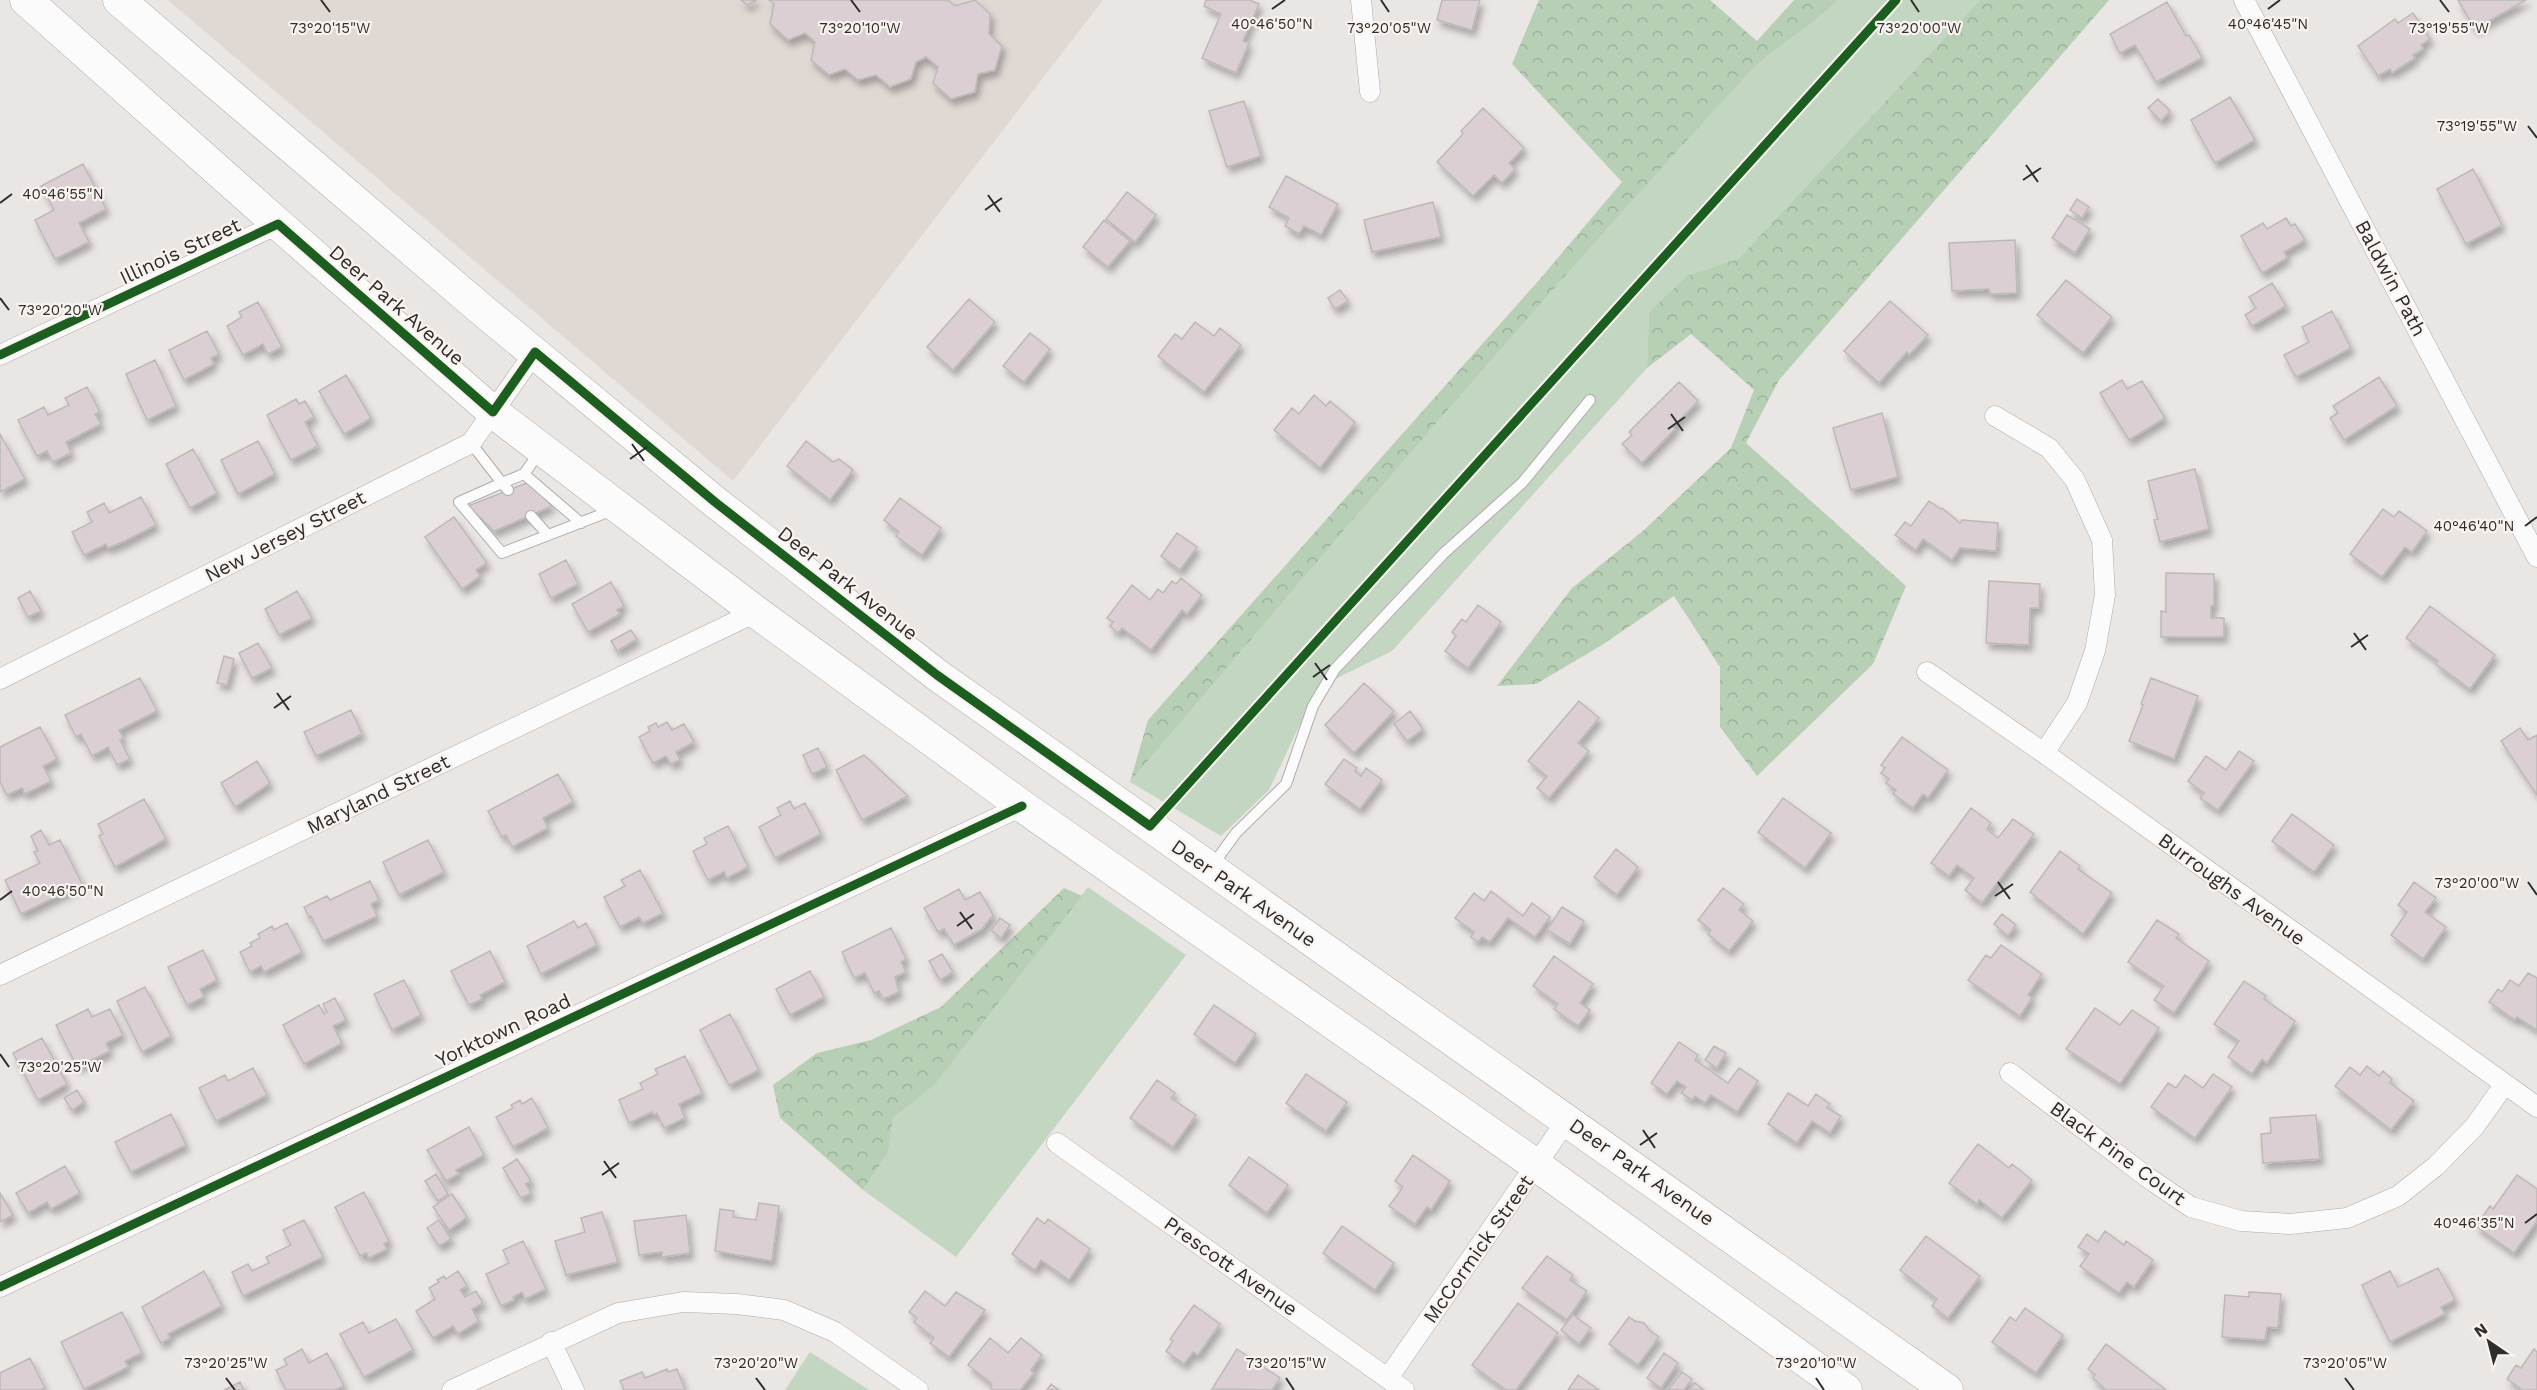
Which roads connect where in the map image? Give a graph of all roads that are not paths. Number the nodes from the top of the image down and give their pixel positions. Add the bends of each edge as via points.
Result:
1 (26, 0) edge
2 (119, 0) edge
3 (1361, 0) edge
4 (2249, 2) edge
5 (1370, 92) dead end
6 (278, 224) junction
7 (536, 352) junction
8 (0, 356) edge
9 (1590, 400) dead end
10 (493, 412) junction
11 (1995, 416) dead end
12 (471, 443) junction
13 (542, 449) junction
14 (524, 474) junction
15 (505, 487) junction
16 (618, 507) junction
17 (531, 516) dead end
18 (581, 523) junction
19 (548, 535) junction
20 (2535, 547) edge
21 (756, 612) junction
22 (1927, 672) dead end
23 (0, 679) edge
24 (2044, 753) junction
25 (1022, 806) junction
26 (1210, 869) junction
27 (0, 975) edge
28 (2010, 1073) dead end
29 (2504, 1085) junction
30 (2537, 1107) edge
31 (1567, 1120) junction
32 (1057, 1143) dead end
33 (1536, 1165) junction
34 (0, 1287) edge
35 (551, 1342) junction
36 (1388, 1378) junction
37 (452, 1390) edge
38 (574, 1390) edge
39 (918, 1390) edge
40 (1404, 1390) edge
41 (1846, 1390) edge
42 (1947, 1390) edge

1 - 6 main road, Deer Park Avenue
2 - 7 main road, Deer Park Avenue
3 - 5 street
4 - 20 street, Baldwin Path
6 - 8 street, Illinois Street
6 - 10 main road, Deer Park Avenue
7 - 10 street, New Jersey Street
7 - 26 main road, Deer Park Avenue via 715,501 937,675
9 - 26 lane via 1522,483 1444,553 1335,669 1313,706 1286,784 1236,833
10 - 12 street, New Jersey Street
10 - 13 main road, Deer Park Avenue
11 - 24 street via 2049,448 2075,480 2102,540 2105,595 2095,651 2077,703
12 - 15 lane
12 - 23 street, New Jersey Street
13 - 14 lane
13 - 16 main road, Deer Park Avenue
14 - 15 lane
14 - 18 lane
15 - 19 lane via 459,502 502,553
16 - 18 lane
16 - 21 main road, Deer Park Avenue
17 - 19 lane
18 - 19 lane
21 - 25 main road, Deer Park Avenue
21 - 27 street, Maryland Street
22 - 24 street, Burroughs Avenue
24 - 29 street, Burroughs Avenue
25 - 33 main road, Deer Park Avenue
25 - 34 street, Yorktown Road
26 - 31 main road, Deer Park Avenue
28 - 29 street, Black Pine Court via 2191,1207 2241,1221 2290,1224 2347,1218 2398,1196 2436,1166 2467,1134
29 - 30 street, Burroughs Avenue
31 - 33 street, McCormick Street
31 - 42 main road, Deer Park Avenue
32 - 36 street, Prescott Avenue
33 - 36 street, McCormick Street
33 - 41 main road, Deer Park Avenue
35 - 37 street
35 - 38 street
35 - 39 street via 618,1313 683,1302 784,1310 835,1332
36 - 40 street, Prescott Avenue

